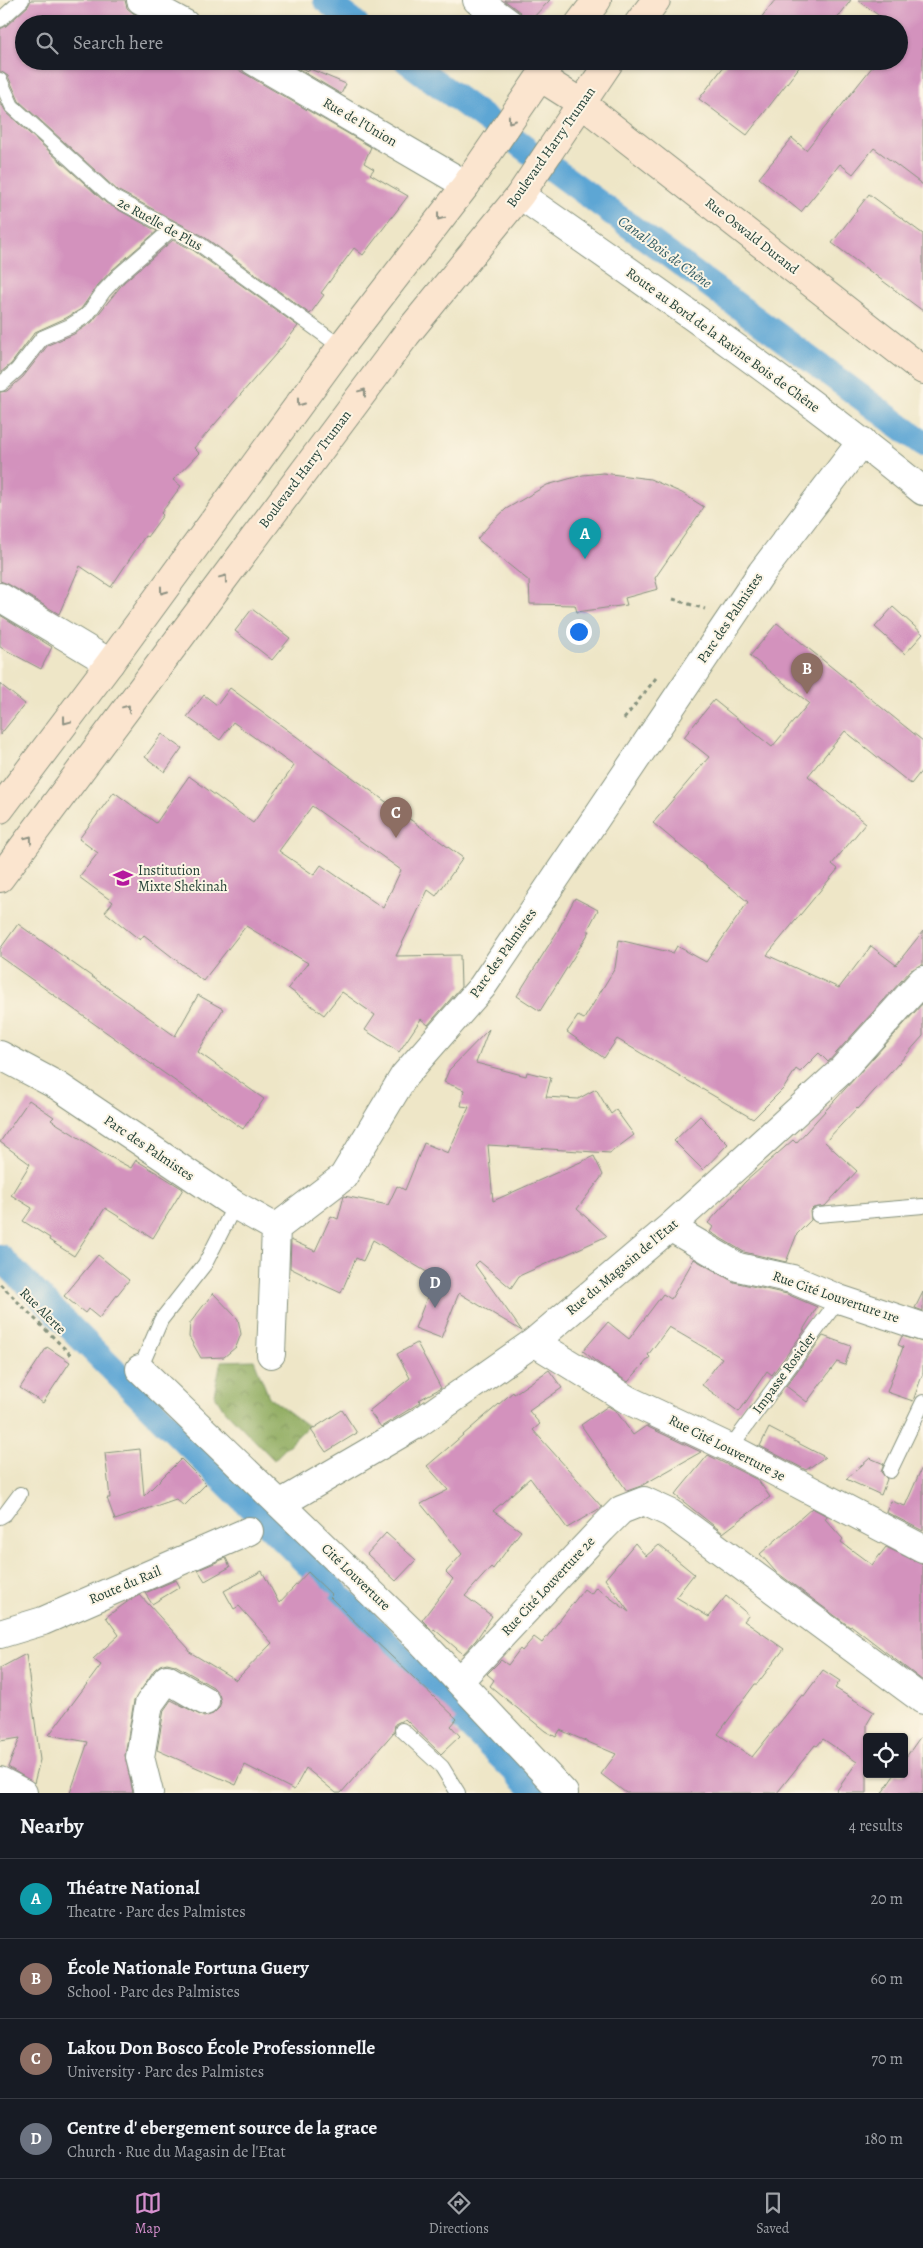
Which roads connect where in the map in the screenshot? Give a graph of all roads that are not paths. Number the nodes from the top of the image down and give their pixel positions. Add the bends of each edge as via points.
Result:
1 (22, 0) edge
2 (141, 0) edge
3 (477, 0) edge
4 (597, 0) edge
5 (656, 0) edge
6 (168, 15) edge
7 (498, 15) edge
8 (586, 15) edge
9 (645, 15) edge
10 (0, 20) edge
11 (269, 70) edge
12 (604, 70) edge
13 (541, 76) edge
14 (0, 80) edge
15 (578, 108) junction
16 (466, 185) junction
17 (526, 185) junction
18 (172, 229) junction
19 (341, 347) junction
20 (923, 370) edge
21 (1, 384) edge
22 (862, 441) junction
23 (923, 491) edge
24 (0, 597) edge
25 (110, 663) junction
26 (0, 809) edge
27 (0, 878) edge
28 (923, 980) edge
29 (0, 1056) edge
30 (235, 1205) junction
31 (923, 1206) edge
32 (818, 1215) dead end
33 (670, 1227) junction
34 (276, 1228) junction
35 (839, 1299) junction
36 (923, 1328) edge
37 (534, 1342) junction
38 (271, 1354) dead end
39 (140, 1369) joint
40 (923, 1402) edge
41 (730, 1448) junction
42 (890, 1471) dead end
43 (20, 1494) dead end
44 (280, 1504) junction
45 (0, 1517) edge
46 (249, 1531) dead end
47 (923, 1549) edge
48 (0, 1634) edge
49 (459, 1681) junction
50 (923, 1700) edge
51 (205, 1701) dead end
52 (402, 1730) dead end
53 (0, 1781) edge
54 (23, 1793) edge
55 (149, 1793) edge
56 (458, 1793) edge
57 (564, 1793) edge

1 - 10 lane
2 - 6 street
3 - 7 street
4 - 8 main road
5 - 9 main road
11 - 16 street, Rue de l'Union
12 - 15 main road, Boulevard Harry Truman
13 - 15 main road, Rue Oswald Durand
13 -> 16 main road
14 - 18 lane, 2e Ruelle de Plus via 12,106 112,197
15 - 17 main road, Boulevard Harry Truman
15 - 20 main road, Rue Oswald Durand
16 -> 19 main road
17 - 22 street, Route au Bord de la Ravine Bois de Chêne
27 -> 17 main road, Boulevard Harry Truman via 406,335
18 - 19 lane, 2e Ruelle de Plus via 198,243
18 - 21 lane via 118,276 87,315 42,338 17,370
19 -> 25 main road
22 - 23 street, Route au Bord de la Ravine Bois de Chêne
22 - 34 street, Parc des Palmistes via 762,572 482,988 404,1076 343,1177
24 - 25 street
25 -> 26 main road
28 - 33 street, Rue du Magasin de l'Etat via 840,1072
29 - 30 street, Parc des Palmistes via 58,1086
30 - 34 street, Parc des Palmistes
30 - 39 lane via 205,1264 161,1320
31 - 32 lane
33 - 35 street, Rue Cité Louverture 1re via 738,1267 792,1279
33 - 37 street, Rue du Magasin de l'Etat
34 - 38 street
35 - 36 street, Rue Cité Louverture 1re
35 - 41 lane, Impasse Rosicler
37 - 41 street, Rue Cité Louverture 3e via 628,1400
37 - 44 street, Rue du Magasin de l'Etat via 417,1424
39 - 44 street, Cité Louverture
40 - 42 lane
41 - 47 street, Rue Cité Louverture 3e
43 - 45 lane
44 - 49 street, Cité Louverture
46 - 48 street, Route du Rail via 42,1620
49 - 50 street, Rue Cité Louverture 2e via 621,1510 644,1501 670,1513
49 - 57 street, Cité Louverture
51 - 55 street via 168,1679 149,1704 140,1757
52 - 56 lane via 442,1767
53 - 54 street

